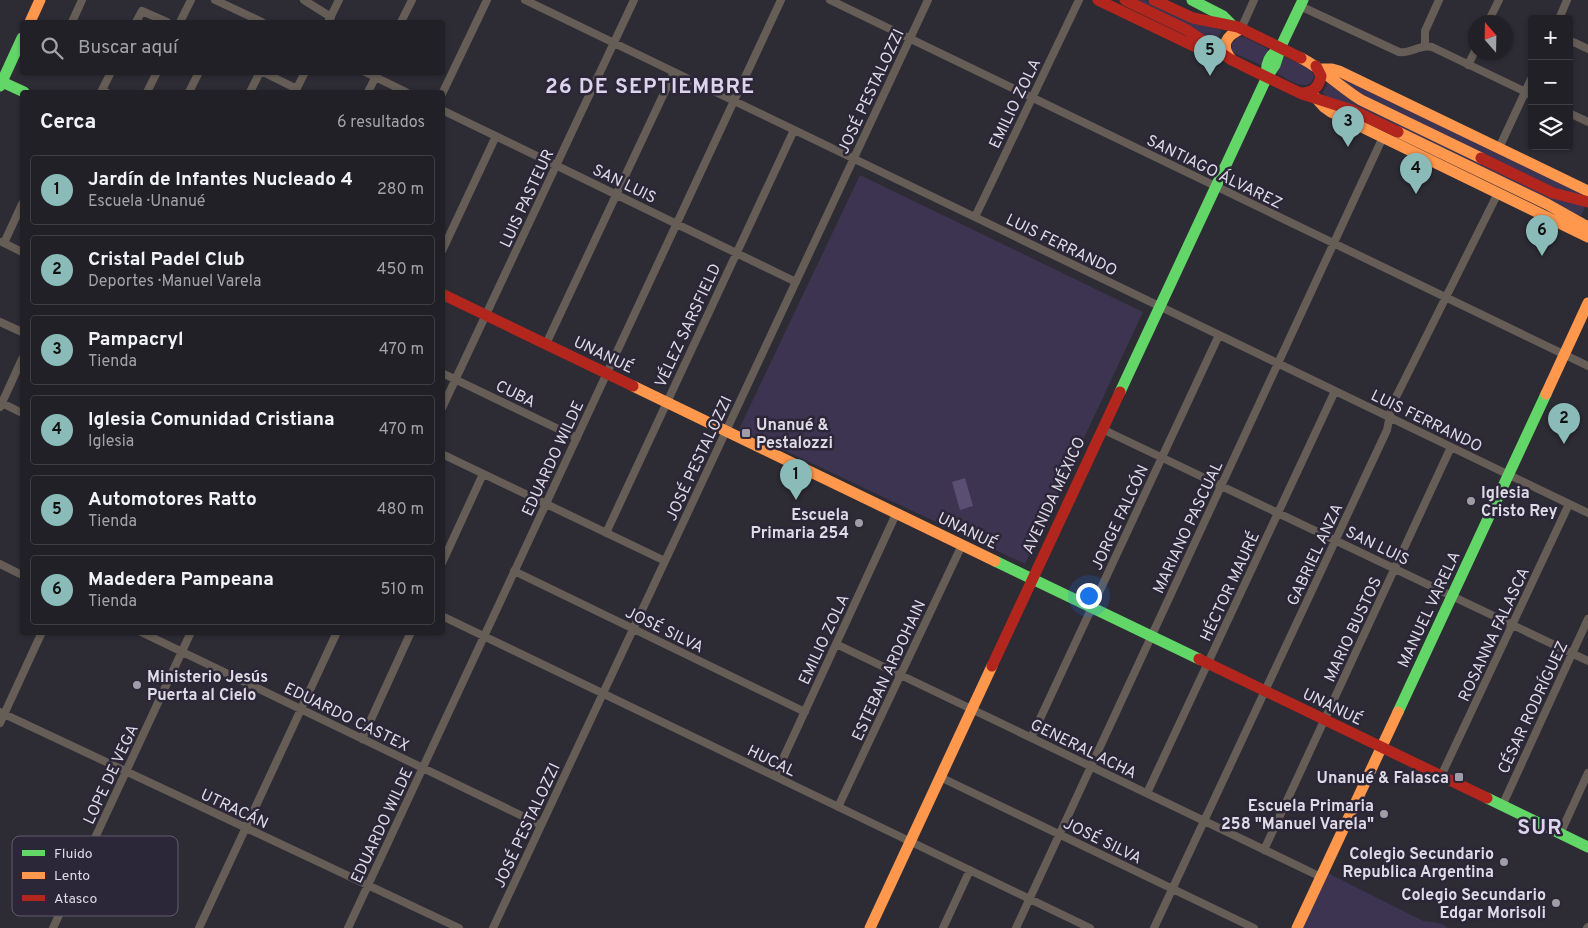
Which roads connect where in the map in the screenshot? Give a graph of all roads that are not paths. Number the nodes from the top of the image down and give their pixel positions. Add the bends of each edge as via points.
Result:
1 (40, 0) edge
2 (82, 0) edge
3 (191, 0) edge
4 (215, 0) edge
5 (304, 0) edge
6 (339, 0) edge
7 (412, 0) edge
8 (486, 0) edge
9 (525, 0) edge
10 (634, 0) edge
11 (781, 0) edge
12 (830, 0) edge
13 (928, 0) edge
14 (1079, 0) edge
15 (1098, 0) edge
16 (1125, 0) edge
17 (1154, 0) edge
18 (1192, 0) edge
19 (1254, 0) edge
20 (1439, 0) edge
21 (1499, 0) edge
22 (1567, 0) edge
23 (1301, 3) edge
24 (1492, 15) edge
25 (1561, 15) edge
26 (31, 20) edge
27 (73, 20) edge
28 (137, 20) edge
29 (163, 20) edge
30 (181, 20) edge
31 (258, 20) edge
32 (330, 20) edge
33 (402, 20) edge
34 (1238, 28) junction
35 (910, 38) junction
36 (1573, 42) edge
37 (614, 43) junction
38 (1425, 46) junction
39 (1281, 48) junction
40 (1588, 49) edge
41 (20, 51) edge
42 (1221, 52) junction
43 (1234, 60) junction
44 (1471, 60) edge
45 (1312, 63) junction
46 (1468, 65) junction
47 (1322, 69) junction
48 (674, 72) junction
49 (110, 75) edge
50 (156, 75) edge
51 (198, 75) edge
52 (260, 75) edge
53 (267, 75) edge
54 (304, 75) edge
55 (377, 75) edge
56 (1267, 77) junction
57 (1, 83) edge
58 (20, 90) edge
59 (102, 90) edge
60 (149, 90) edge
61 (190, 90) edge
62 (251, 90) edge
63 (294, 90) edge
64 (296, 90) edge
65 (369, 90) edge
66 (403, 90) edge
67 (444, 90) edge
68 (1298, 92) junction
69 (1528, 93) edge
70 (1032, 98) junction
71 (1316, 98) junction
72 (734, 101) junction
73 (445, 111) edge
74 (1573, 115) edge
75 (1588, 122) edge
76 (794, 130) junction
77 (496, 136) junction
78 (1383, 137) junction
79 (1499, 148) junction
80 (854, 159) junction
81 (556, 165) junction
82 (1216, 186) junction
83 (1588, 191) edge
84 (1498, 193) junction
85 (616, 194) junction
86 (1588, 202) edge
87 (20, 208) edge
88 (975, 217) junction
89 (1588, 217) edge
90 (677, 224) junction
91 (1588, 224) edge
92 (1588, 228) edge
93 (1588, 237) edge
94 (2, 242) edge
95 (445, 244) edge
96 (1334, 244) junction
97 (20, 251) edge
98 (736, 253) junction
99 (796, 282) junction
100 (445, 295) edge
101 (1446, 298) junction
102 (1588, 303) edge
103 (1160, 306) junction
104 (486, 315) junction
105 (0, 322) edge
106 (20, 331) edge
107 (1219, 335) junction
108 (546, 344) junction
109 (1564, 355) junction
110 (20, 363) edge
111 (1278, 364) junction
112 (1588, 366) edge
113 (445, 374) edge
114 (607, 374) junction
115 (456, 380) junction
116 (1335, 391) junction
117 (445, 402) edge
118 (666, 402) junction
119 (1, 404) edge
120 (20, 412) edge
121 (1390, 418) junction
122 (1102, 428) junction
123 (726, 431) junction
124 (577, 438) junction
125 (1452, 447) junction
126 (445, 455) edge
127 (1162, 457) junction
128 (483, 474) junction
129 (1508, 475) junction
130 (1222, 486) junction
131 (546, 504) junction
132 (1569, 504) junction
133 (1278, 513) junction
134 (1588, 513) edge
135 (896, 514) junction
136 (606, 533) junction
137 (1336, 540) junction
138 (962, 545) junction
139 (445, 556) edge
140 (665, 561) junction
141 (0, 564) edge
142 (1395, 569) junction
143 (514, 572) junction
144 (20, 574) edge
145 (1032, 579) junction
146 (1452, 596) junction
147 (1092, 608) junction
148 (445, 617) edge
149 (1588, 619) edge
150 (1512, 625) junction
151 (633, 629) junction
152 (41, 635) edge
153 (147, 635) edge
154 (190, 635) edge
155 (336, 635) edge
156 (409, 635) edge
157 (484, 636) junction
158 (1152, 637) junction
159 (836, 644) junction
160 (182, 652) junction
161 (1572, 654) junction
162 (1588, 661) edge
163 (1208, 664) junction
164 (900, 674) junction
165 (1265, 691) junction
166 (603, 693) junction
167 (972, 709) junction
168 (301, 710) junction
169 (805, 712) junction
170 (2, 713) edge
171 (1324, 720) junction
172 (0, 723) edge
173 (1031, 738) junction
174 (362, 739) junction
175 (1381, 747) junction
176 (1091, 766) junction
177 (423, 768) junction
178 (126, 772) junction
179 (1588, 773) edge
180 (775, 776) junction
181 (940, 776) junction
182 (1441, 776) junction
183 (1147, 793) junction
184 (1502, 806) junction
185 (838, 807) junction
186 (1204, 821) junction
187 (541, 825) junction
188 (246, 828) junction
189 (1060, 834) junction
190 (1560, 834) junction
191 (96, 836) edge
192 (910, 841) junction
193 (1588, 847) edge
194 (1264, 850) junction
195 (970, 870) junction
196 (1321, 877) junction
197 (368, 885) junction
198 (1173, 889) junction
199 (1030, 899) junction
200 (59, 916) edge
201 (53, 928) edge
202 (199, 928) edge
203 (348, 928) edge
204 (459, 928) edge
205 (493, 928) edge
206 (870, 928) edge
207 (942, 928) edge
208 (1016, 928) edge
209 (1088, 928) edge
210 (1154, 928) edge
211 (1254, 928) edge
212 (1297, 928) edge

1 - 26 street
2 - 27 street
3 - 30 street
4 - 31 street
5 - 32 street
6 - 32 street
7 - 33 street
8 - 67 street
9 - 37 street, LUIS FERRANDO
10 - 37 street, LUIS PASTEUR
11 - 72 street, EDUARDO WILDE
12 - 35 street, SANTIAGO ÁLVAREZ
13 - 35 street, JOSÉ PESTALOZZI
14 - 70 street, EMILIO ZOLA
15 - 42 street via 1200,49
16 - 42 street via 1187,30
17 - 34 street via 1193,18
18 - 34 street
19 - 34 street
20 - 38 street via 1424,33
21 - 24 street
22 - 25 street
23 - 38 street via 1399,52
23 - 39 street, AVENIDA MÉXICO
28 - 29 street via 142,10
34 - 39 street
34 - 43 street via 1226,42 1226,53
35 - 70 street, SANTIAGO ÁLVAREZ
35 - 80 street, JOSÉ PESTALOZZI
36 - 40 street
37 - 48 street, LUIS FERRANDO
37 - 81 street, LUIS PASTEUR
38 - 46 street
39 - 45 street
39 - 56 street, AVENIDA MÉXICO via 1272,53 1266,67
41 - 57 street
42 - 43 street
43 - 56 street
44 - 46 street
45 - 47 street
45 - 68 street via 1320,71 1319,84 1311,92
46 - 69 street
47 - 79 street via 1339,71
47 - 86 street via 1361,100 1553,193
48 - 72 street, LUIS FERRANDO
48 - 85 street
49 - 59 street
50 - 60 street
51 - 61 street
52 - 62 street
53 - 63 street
54 - 64 street
55 - 65 street
55 - 66 street
56 - 68 street
56 - 82 street, AVENIDA MÉXICO
57 - 58 street
68 - 71 street
69 - 79 street
70 - 82 street, SANTIAGO ÁLVAREZ
70 - 88 street, EMILIO ZOLA
71 - 78 street via 1328,110
71 - 92 street via 1358,113 1547,204
72 - 76 street, LUIS FERRANDO
72 - 90 street, EDUARDO WILDE
73 - 77 street, SAN LUIS
74 - 75 street
76 - 80 street, LUIS FERRANDO
76 - 98 street, VÉLEZ SARSFIELD
77 - 81 street, SAN LUIS
77 - 95 street
78 - 84 street
78 - 96 street, MARIANO PASCUAL
79 - 83 street
80 - 88 street, LUIS FERRANDO
80 - 99 street, JOSÉ PESTALOZZI
81 - 85 street, SAN LUIS
81 - 104 street, LUIS PASTEUR
82 - 96 street, SANTIAGO ÁLVAREZ
82 - 103 street, AVENIDA MÉXICO
84 - 93 street
84 - 101 street, GABRIEL ANZA
85 - 90 street, SAN LUIS
85 - 108 street
87 - 94 street
88 - 103 street, LUIS FERRANDO
89 - 91 street
90 - 98 street, SAN LUIS
90 - 114 street, EDUARDO WILDE
94 - 97 street
96 - 101 street, SANTIAGO ÁLVAREZ
96 - 111 street, MARIANO PASCUAL
98 - 99 street, SAN LUIS
98 - 118 street, VÉLEZ SARSFIELD
99 - 123 street, JOSÉ PESTALOZZI
100 - 104 street, UNANUÉ
101 - 109 street, SANTIAGO ÁLVAREZ
101 - 121 street, GABRIEL ANZA via 1392,405
102 - 109 street, MANUEL VARELA
103 - 107 street, LUIS FERRANDO
103 - 122 street, AVENIDA MÉXICO
104 - 108 street, UNANUÉ
104 - 115 street, LUIS PASTEUR
105 - 106 street
107 - 111 street, LUIS FERRANDO
107 - 127 street, JORGE FALCÓN
108 - 114 street, UNANUÉ
109 - 112 street, SANTIAGO ÁLVAREZ
109 - 129 street, MANUEL VARELA
110 - 119 street
111 - 116 street, LUIS FERRANDO
111 - 130 street, MARIANO PASCUAL
113 - 115 street, CUBA
114 - 118 street, UNANUÉ
114 - 124 street, EDUARDO WILDE
115 - 117 street, LUIS PASTEUR
115 - 124 street, CUBA
116 - 121 street, LUIS FERRANDO
116 - 133 street, HÉCTOR MAURÉ
118 - 123 street, UNANUÉ
118 - 136 street, VÉLEZ SARSFIELD
119 - 120 street
121 - 125 street, LUIS FERRANDO
121 - 137 street, GABRIEL ANZA
122 - 127 street, SAN LUIS
122 - 145 street, AVENIDA MÉXICO
123 - 135 street, UNANUÉ
123 - 140 street, JOSÉ PESTALOZZI
124 - 131 street, EDUARDO WILDE
125 - 129 street, LUIS FERRANDO
125 - 142 street, MARIO BUSTOS
126 - 128 street
127 - 130 street, SAN LUIS
127 - 147 street, JORGE FALCÓN
128 - 131 street
128 - 139 street
129 - 132 street, LUIS FERRANDO
129 - 146 street, MANUEL VARELA
130 - 133 street, SAN LUIS
130 - 158 street, MARIANO PASCUAL
131 - 136 street
131 - 143 street, EDUARDO WILDE
132 - 134 street, LUIS FERRANDO
132 - 150 street, ROSANNA FALASCA
133 - 137 street, SAN LUIS
133 - 163 street, HÉCTOR MAURÉ
135 - 138 street, UNANUÉ
135 - 159 street, EMILIO ZOLA
136 - 140 street
137 - 142 street, SAN LUIS
137 - 165 street, GABRIEL ANZA
138 - 145 street, UNANUÉ
138 - 164 street, ESTEBAN ARDOHAIN
140 - 151 street, JOSÉ PESTALOZZI
141 - 144 street
142 - 146 street, SAN LUIS
142 - 171 street, MARIO BUSTOS
143 - 151 street, JOSÉ SILVA
143 - 157 street, EDUARDO WILDE
145 - 147 street, UNANUÉ
145 - 167 street, AVENIDA MÉXICO
146 - 150 street, SAN LUIS
146 - 175 street, MANUEL VARELA
147 - 158 street, UNANUÉ
147 - 173 street, JORGE FALCÓN
148 - 157 street, HUCAL
149 - 161 street, CÉSAR RODRÍGUEZ
150 - 161 street, SAN LUIS
150 - 182 street, ROSANNA FALASCA
151 - 166 street, JOSÉ PESTALOZZI
151 - 169 street, JOSÉ SILVA
152 - 170 street
153 - 160 street, EDUARDO CASTEX
154 - 160 street, LOPE DE VEGA
155 - 168 street
156 - 174 street
157 - 166 street, HUCAL
157 - 177 street, EDUARDO WILDE
158 - 163 street, UNANUÉ
158 - 176 street, MARIANO PASCUAL
159 - 164 street, GENERAL ACHA
159 - 169 street, EMILIO ZOLA
160 - 168 street, EDUARDO CASTEX
160 - 178 street, LOPE DE VEGA
161 - 162 street, SAN LUIS
161 - 184 street, CÉSAR RODRÍGUEZ
163 - 165 street, UNANUÉ
163 - 183 street, HÉCTOR MAURÉ
164 - 167 street, GENERAL ACHA
164 - 185 street, ESTEBAN ARDOHAIN
165 - 171 street, UNANUÉ
165 - 186 street, GABRIEL ANZA
166 - 180 street, HUCAL
166 - 187 street, JOSÉ PESTALOZZI
167 - 173 street, GENERAL ACHA
167 - 181 street, AVENIDA MÉXICO
168 - 174 street, EDUARDO CASTEX
168 - 188 street
169 - 180 street, EMILIO ZOLA
170 - 172 street
170 - 178 street, UTRACÁN
171 - 175 street, UNANUÉ
171 - 194 street, MARIO BUSTOS
173 - 176 street, GENERAL ACHA
174 - 177 street, EDUARDO CASTEX
175 - 182 street, UNANUÉ
175 - 196 street, MANUEL VARELA
176 - 183 street, GENERAL ACHA
176 - 189 street, MARIANO PASCUAL
177 - 187 street, EDUARDO CASTEX
177 - 197 street, EDUARDO WILDE
178 - 188 street, UTRACÁN
178 - 191 street, LOPE DE VEGA
179 - 190 street
180 - 185 street, HUCAL
181 - 189 street, JOSÉ SILVA
181 - 192 street, AVENIDA MÉXICO
182 - 184 street, UNANUÉ
183 - 186 street, GENERAL ACHA
184 - 190 street, UNANUÉ
185 - 192 street, HUCAL
186 - 194 street, GENERAL ACHA
186 - 198 street, GABRIEL ANZA
187 - 205 street, JOSÉ PESTALOZZI
188 - 197 street, UTRACÁN
188 - 202 street
189 - 198 street, JOSÉ SILVA
189 - 199 street, MARIANO PASCUAL
190 - 193 street, UNANUÉ
192 - 195 street, HUCAL
192 - 206 street, AVENIDA MÉXICO
194 - 196 street, GENERAL ACHA
195 - 199 street, HUCAL
195 - 207 street
196 - 212 street, MANUEL VARELA
197 - 203 street, EDUARDO WILDE
197 - 204 street, UTRACÁN
198 - 210 street, GABRIEL ANZA
198 - 211 street, JOSÉ SILVA
199 - 208 street, MARIANO PASCUAL
199 - 209 street, HUCAL
200 - 201 street, LOPE DE VEGA

